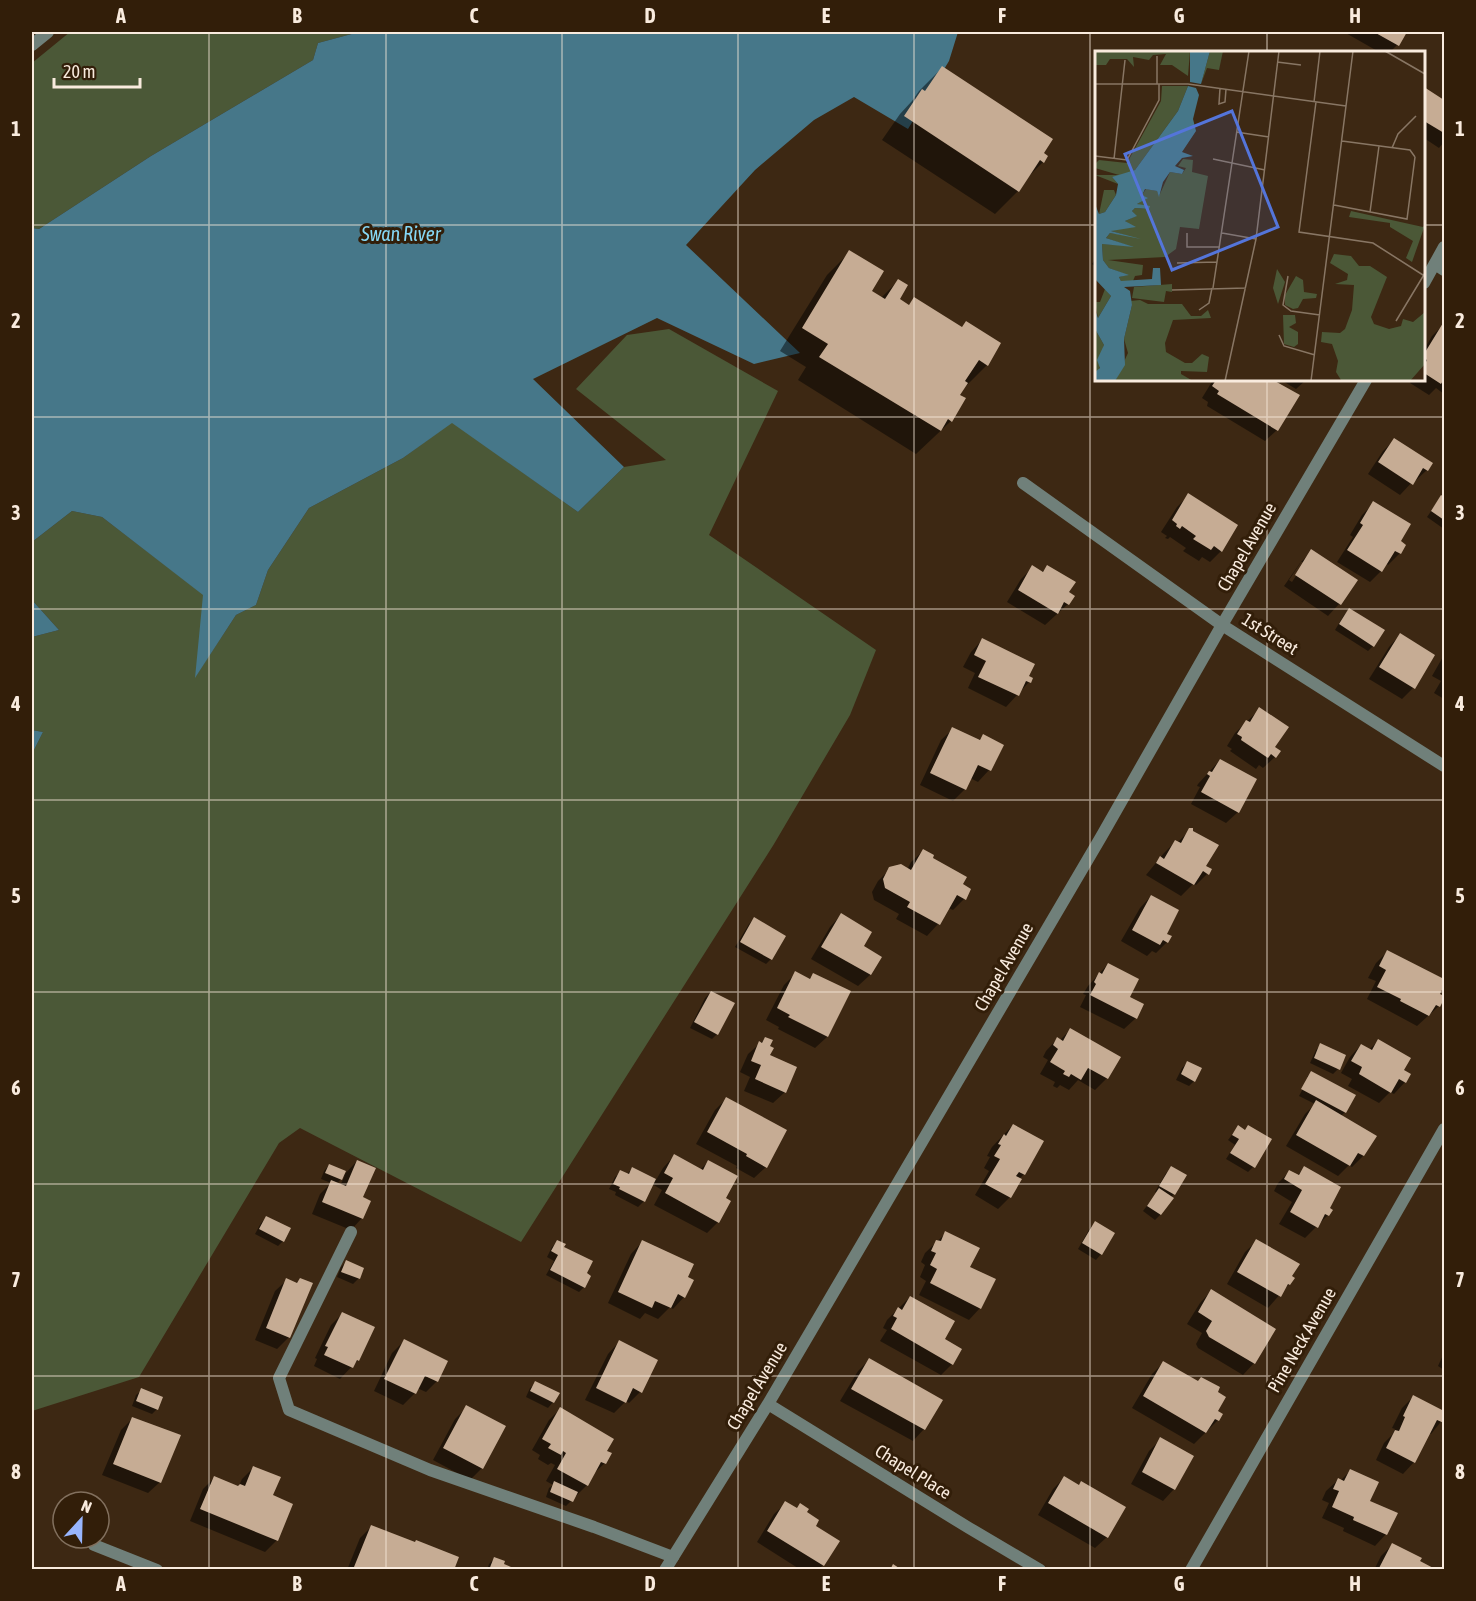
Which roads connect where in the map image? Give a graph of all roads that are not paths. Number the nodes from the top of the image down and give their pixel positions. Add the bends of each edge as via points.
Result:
1 (48, 32) edge
2 (32, 45) edge
3 (1444, 247) edge
4 (1440, 267) edge
5 (1425, 282) edge
6 (1365, 381) edge
7 (1023, 483) dead end
8 (1222, 626) junction
9 (1444, 766) edge
10 (1444, 1129) edge
11 (351, 1233) dead end
12 (768, 1404) junction
13 (107, 1550) edge
14 (673, 1557) junction
15 (157, 1569) edge
16 (665, 1569) edge
17 (1040, 1569) edge
18 (1191, 1569) edge

1 - 2 street
3 - 4 street
4 - 5 street
6 - 8 street, Chapel Avenue
7 - 8 street, 1st Street
8 - 9 street, 1st Street
8 - 12 street, Chapel Avenue
10 - 18 street, Pine Neck Avenue
11 - 14 street via 279,1378 288,1410 430,1470
12 - 14 street, Chapel Avenue
12 - 17 street, Chapel Place
13 - 15 street
14 - 16 street, Chapel Avenue

